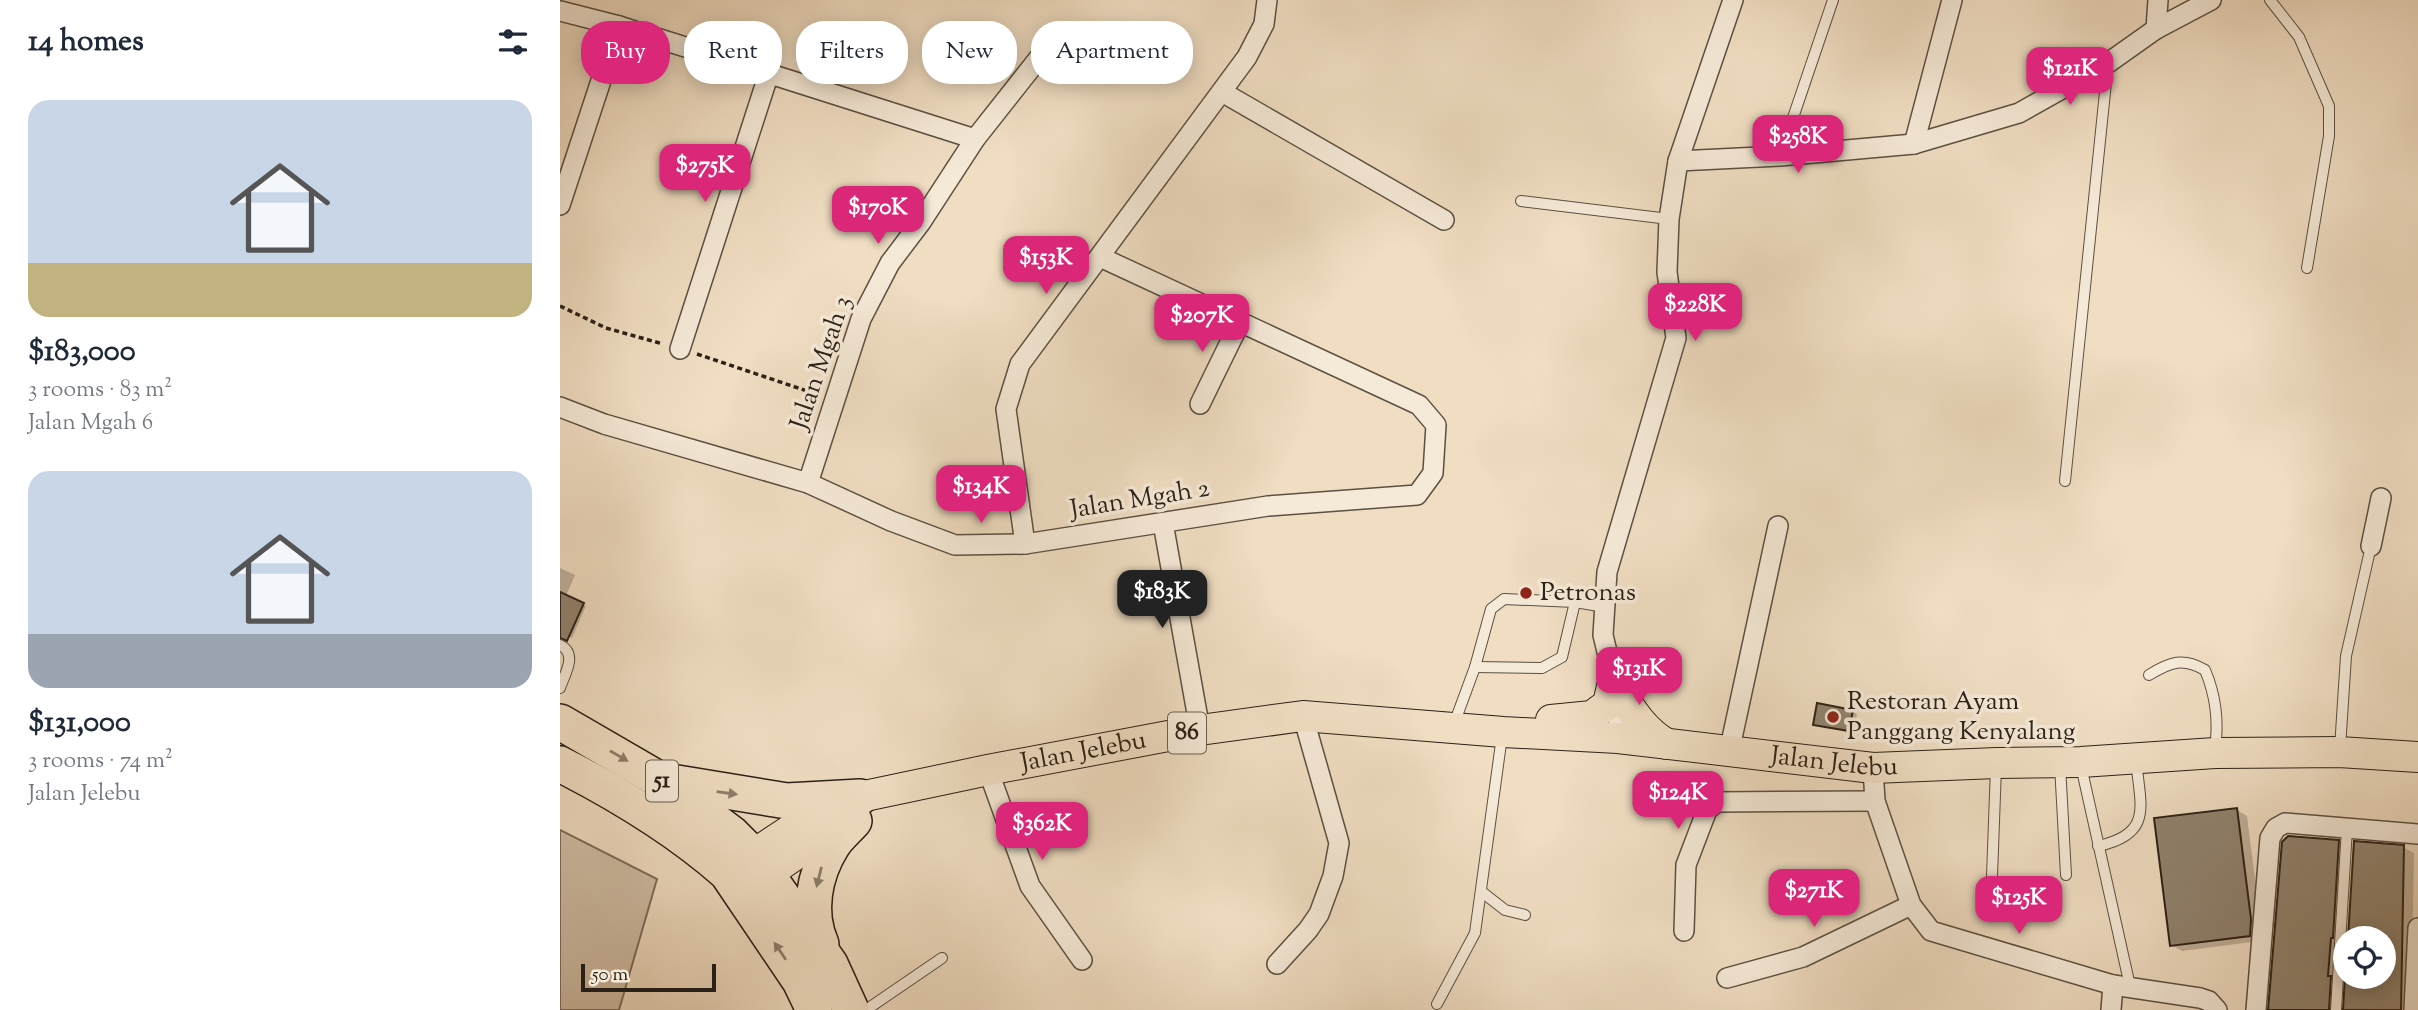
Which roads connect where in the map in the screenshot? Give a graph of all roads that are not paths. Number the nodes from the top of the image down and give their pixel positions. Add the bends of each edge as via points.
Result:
1 (1267, 0) edge
2 (1733, 0) edge
3 (1833, 0) edge
4 (1952, 0) edge
5 (2158, 0) edge
6 (2211, 0) edge
7 (2270, 0) edge
8 (560, 11) edge
9 (599, 21) edge
10 (2156, 29) junction
11 (2108, 62) junction
12 (1031, 68) edge
13 (782, 77) edge
14 (600, 84) edge
15 (765, 84) edge
16 (1222, 92) junction
17 (975, 139) junction
18 (1914, 144) junction
19 (1780, 156) junction
20 (1678, 161) junction
21 (1521, 201) dead end
22 (560, 205) edge
23 (1670, 219) junction
24 (1444, 220) dead end
25 (1100, 257) junction
26 (2307, 268) dead end
27 (1240, 322) junction
28 (680, 349) dead end
29 (1199, 404) dead end
30 (560, 407) edge
31 (2065, 481) dead end
32 (808, 483) junction
33 (2381, 498) dead end
34 (1163, 523) junction
35 (1778, 526) dead end
36 (1026, 544) junction
37 (2371, 546) joint
38 (1575, 602) junction
39 (1605, 607) junction
40 (560, 645) edge
41 (1475, 667) junction
42 (2149, 674) dead end
43 (1613, 682) junction
44 (560, 688) edge
45 (1303, 716) junction
46 (560, 722) edge
47 (1200, 730) junction
48 (1476, 730) junction
49 (1618, 738) junction
50 (1669, 745) junction
51 (1729, 752) junction
52 (2339, 752) junction
53 (2215, 753) junction
54 (2418, 757) edge
55 (2136, 759) junction
56 (2070, 762) junction
57 (1997, 763) junction
58 (560, 764) edge
59 (1873, 768) junction
60 (988, 770) junction
61 (660, 780) junction
62 (1875, 802) junction
63 (857, 809) junction
64 (2347, 828) junction
65 (2418, 834) edge
66 (2098, 846) junction
67 (747, 874) junction
68 (2066, 875) dead end
69 (1992, 876) dead end
70 (1482, 892) junction
71 (1911, 905) junction
72 (1525, 915) dead end
73 (2418, 928) edge
74 (1684, 931) dead end
75 (942, 958) dead end
76 (1082, 960) dead end
77 (830, 964) junction
78 (1277, 964) dead end
79 (1727, 978) dead end
80 (2121, 986) junction
81 (1437, 1004) dead end
82 (814, 1010) edge
83 (851, 1010) edge
84 (866, 1010) edge
85 (2111, 1010) edge
86 (2217, 1010) edge
87 (2256, 1010) edge
88 (2336, 1010) edge
89 (2414, 1010) edge

1 - 16 street via 1264,24
2 - 20 street
3 - 19 lane
4 - 18 street
5 - 10 street
6 - 10 street
7 - 26 lane via 2299,37 2329,106 2329,136
8 - 9 street
10 - 11 street
11 - 18 street via 2019,113
11 - 31 lane
12 - 17 street, Jalan Mgah 3
13 - 17 street
14 - 22 street
15 - 28 street
16 - 24 street
16 - 25 street
17 - 32 street, Jalan Mgah 3 via 890,262 861,319
18 - 19 street
19 - 20 street
20 - 23 street
21 - 23 lane
23 - 39 street via 1668,272 1676,338 1607,572
25 - 27 street
25 - 36 street via 1020,364 1006,409
27 - 29 street
27 - 34 street, Jalan Mgah 2 via 1419,405 1436,425 1433,473 1417,495 1268,506
30 - 32 street, Jalan Mgah 2
32 - 36 street, Jalan Mgah 2 via 955,545
33 - 37 street
34 - 36 street, Jalan Mgah 2
34 - 47 street
35 - 51 street
37 - 52 lane via 2346,656
38 - 39 lane
38 - 41 lane via 1562,657 1542,668
38 - 41 lane via 1504,599 1491,609
39 - 43 street via 1603,635
40 - 44 lane via 570,657
41 - 48 lane
42 - 53 lane via 2167,663 2191,662 2205,670 2218,724
43 - 48 main road via 1608,704 1591,716
43 - 49 street via 1619,702
43 - 50 main road via 1637,718
45 - 47 main road, Jalan Jelebu / 86
45 - 48 main road, Jalan Jelebu / 86
45 - 78 street via 1339,843 1331,885 1319,914
46 -> 61 highway, 51
47 - 60 main road, Jalan Jelebu / 86
48 - 49 main road, Jalan Jelebu / 86
48 - 70 lane
49 - 50 main road, Jalan Jelebu / 86
50 - 51 main road, Jalan Jelebu / 86
51 - 59 main road, Jalan Jelebu / 86
52 - 53 main road, Jalan Jelebu / 86
52 - 54 main road, Jalan Jelebu / 86
53 - 55 main road, Jalan Jelebu / 86
55 - 56 main road, Jalan Jelebu / 86
55 - 66 lane via 2141,812 2134,831 2118,842
56 - 57 main road, Jalan Jelebu / 86
56 - 66 lane
56 - 68 lane
57 - 59 main road, Jalan Jelebu / 86
57 - 69 lane
58 - 67 highway, 51 via 617,793 711,859
59 - 62 street
60 - 63 main road, Jalan Jelebu / 86 via 925,784
60 - 76 street via 1030,886
61 -> 63 highway
61 - 67 highway, 51 via 732,834
62 - 71 street
62 - 74 street via 1717,802 1707,810 1686,865
63 - 67 main road, Jalan Jelebu / 86 via 801,823
63 -> 77 highway via 818,872 813,903 817,934
64 - 65 street
64 - 87 street via 2285,823 2270,838
64 - 88 lane
66 - 80 lane
67 - 77 highway, 51
82 -> 67 highway, 51
70 - 72 lane via 1505,910
70 - 81 lane via 1475,933
71 - 79 street via 1803,957
71 - 80 street via 1931,932
73 - 89 street
75 - 84 lane
77 - 83 highway, 51
80 - 85 street
80 - 86 street via 2200,998

